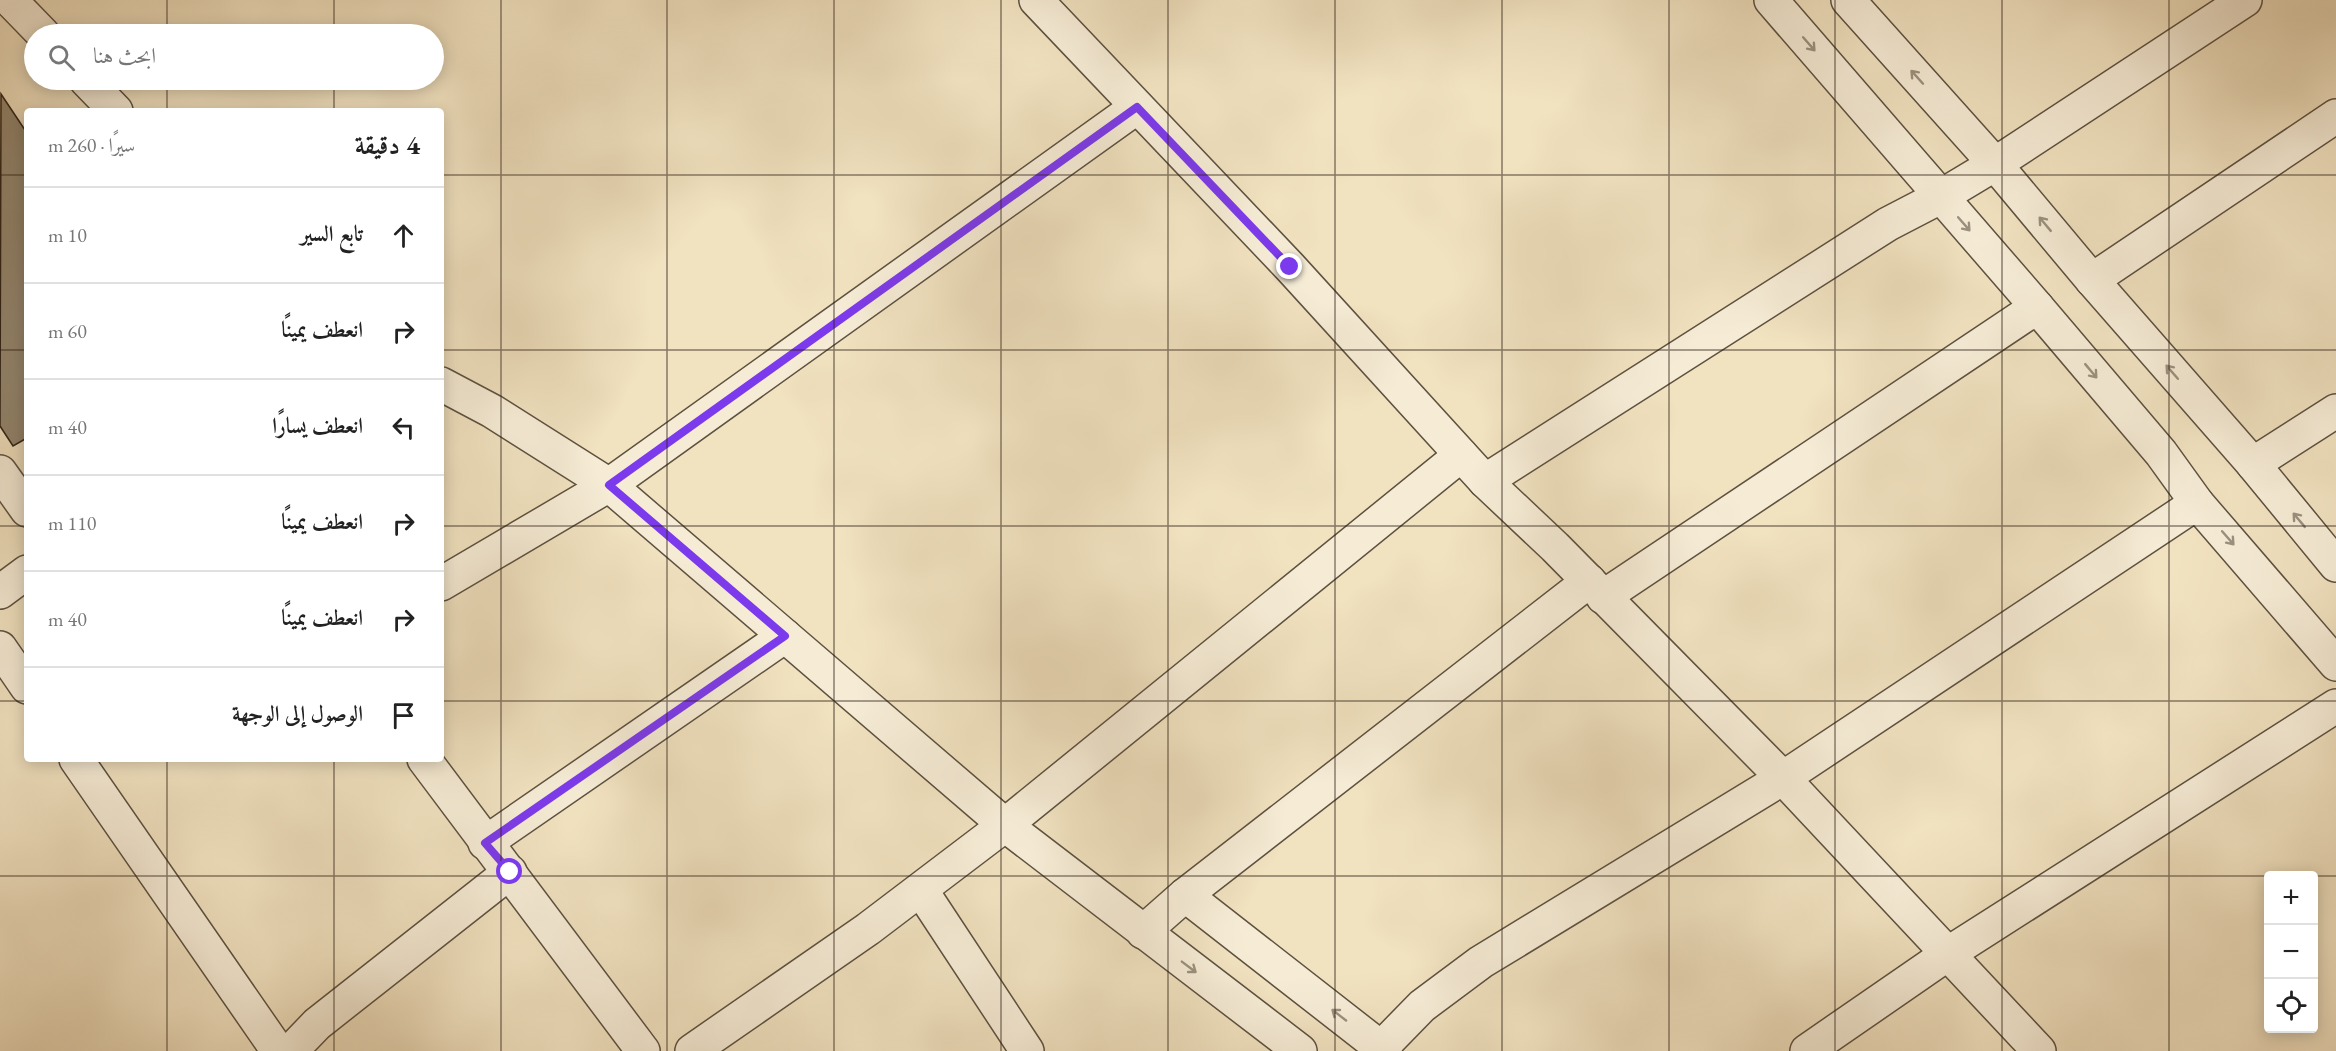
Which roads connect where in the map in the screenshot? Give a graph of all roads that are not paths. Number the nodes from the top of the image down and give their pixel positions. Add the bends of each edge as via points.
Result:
1 (1036, 0) edge
2 (1770, 0) edge
3 (1848, 0) edge
4 (2245, 0) edge
5 (10, 4) edge
6 (32, 24) edge
7 (96, 90) edge
8 (1137, 107) junction
9 (113, 108) edge
10 (2336, 116) edge
11 (1995, 164) junction
12 (1940, 197) junction
13 (2092, 280) junction
14 (2037, 307) junction
15 (444, 386) edge
16 (2336, 411) edge
17 (1461, 455) junction
18 (2253, 464) junction
19 (0, 472) edge
20 (1485, 481) junction
21 (609, 485) junction
22 (2196, 502) junction
23 (24, 506) edge
24 (2336, 565) edge
25 (24, 574) edge
26 (444, 582) edge
27 (1596, 589) junction
28 (0, 592) edge
29 (785, 636) junction
30 (0, 648) edge
31 (2336, 664) edge
32 (24, 683) edge
33 (2336, 706) edge
34 (78, 762) edge
35 (426, 762) edge
36 (1783, 778) junction
37 (1005, 825) junction
38 (485, 843) junction
39 (510, 872) junction
40 (921, 890) junction
41 (1185, 895) junction
42 (1143, 932) junction
43 (1949, 953) junction
44 (1383, 1049) edge
45 (278, 1051) edge
46 (291, 1051) edge
47 (643, 1051) edge
48 (692, 1051) edge
49 (1027, 1051) edge
50 (1300, 1051) edge
51 (1808, 1051) edge
52 (2038, 1051) edge

1 - 8 street
2 -> 12 street
11 -> 3 street
4 - 11 street
5 - 6 street
7 - 9 street
8 - 17 street
8 - 21 street
10 - 13 street
11 - 12 street
13 -> 11 street
12 -> 14 street
12 - 20 street via 1888,224
18 -> 13 street
14 -> 22 street via 2162,453
14 - 27 street
15 - 21 street via 492,411
16 - 18 street
17 - 20 street
17 - 37 street
24 -> 18 street
19 - 23 street
20 - 27 street
21 - 26 street
21 - 29 street
22 -> 31 street
22 - 36 street
25 - 28 street
27 - 36 street
27 - 41 street
29 - 37 street
29 - 38 street
30 - 32 street
33 - 43 street
34 - 45 street
35 - 38 street
36 - 43 street
36 - 44 street via 1480,962 1422,1006
37 - 40 street
37 - 42 street
38 - 39 street
39 - 46 street via 317,1024
39 - 47 street
40 - 48 street
40 - 49 street
41 - 42 street
44 -> 41 street
42 -> 50 street
43 - 51 street
43 - 52 street

